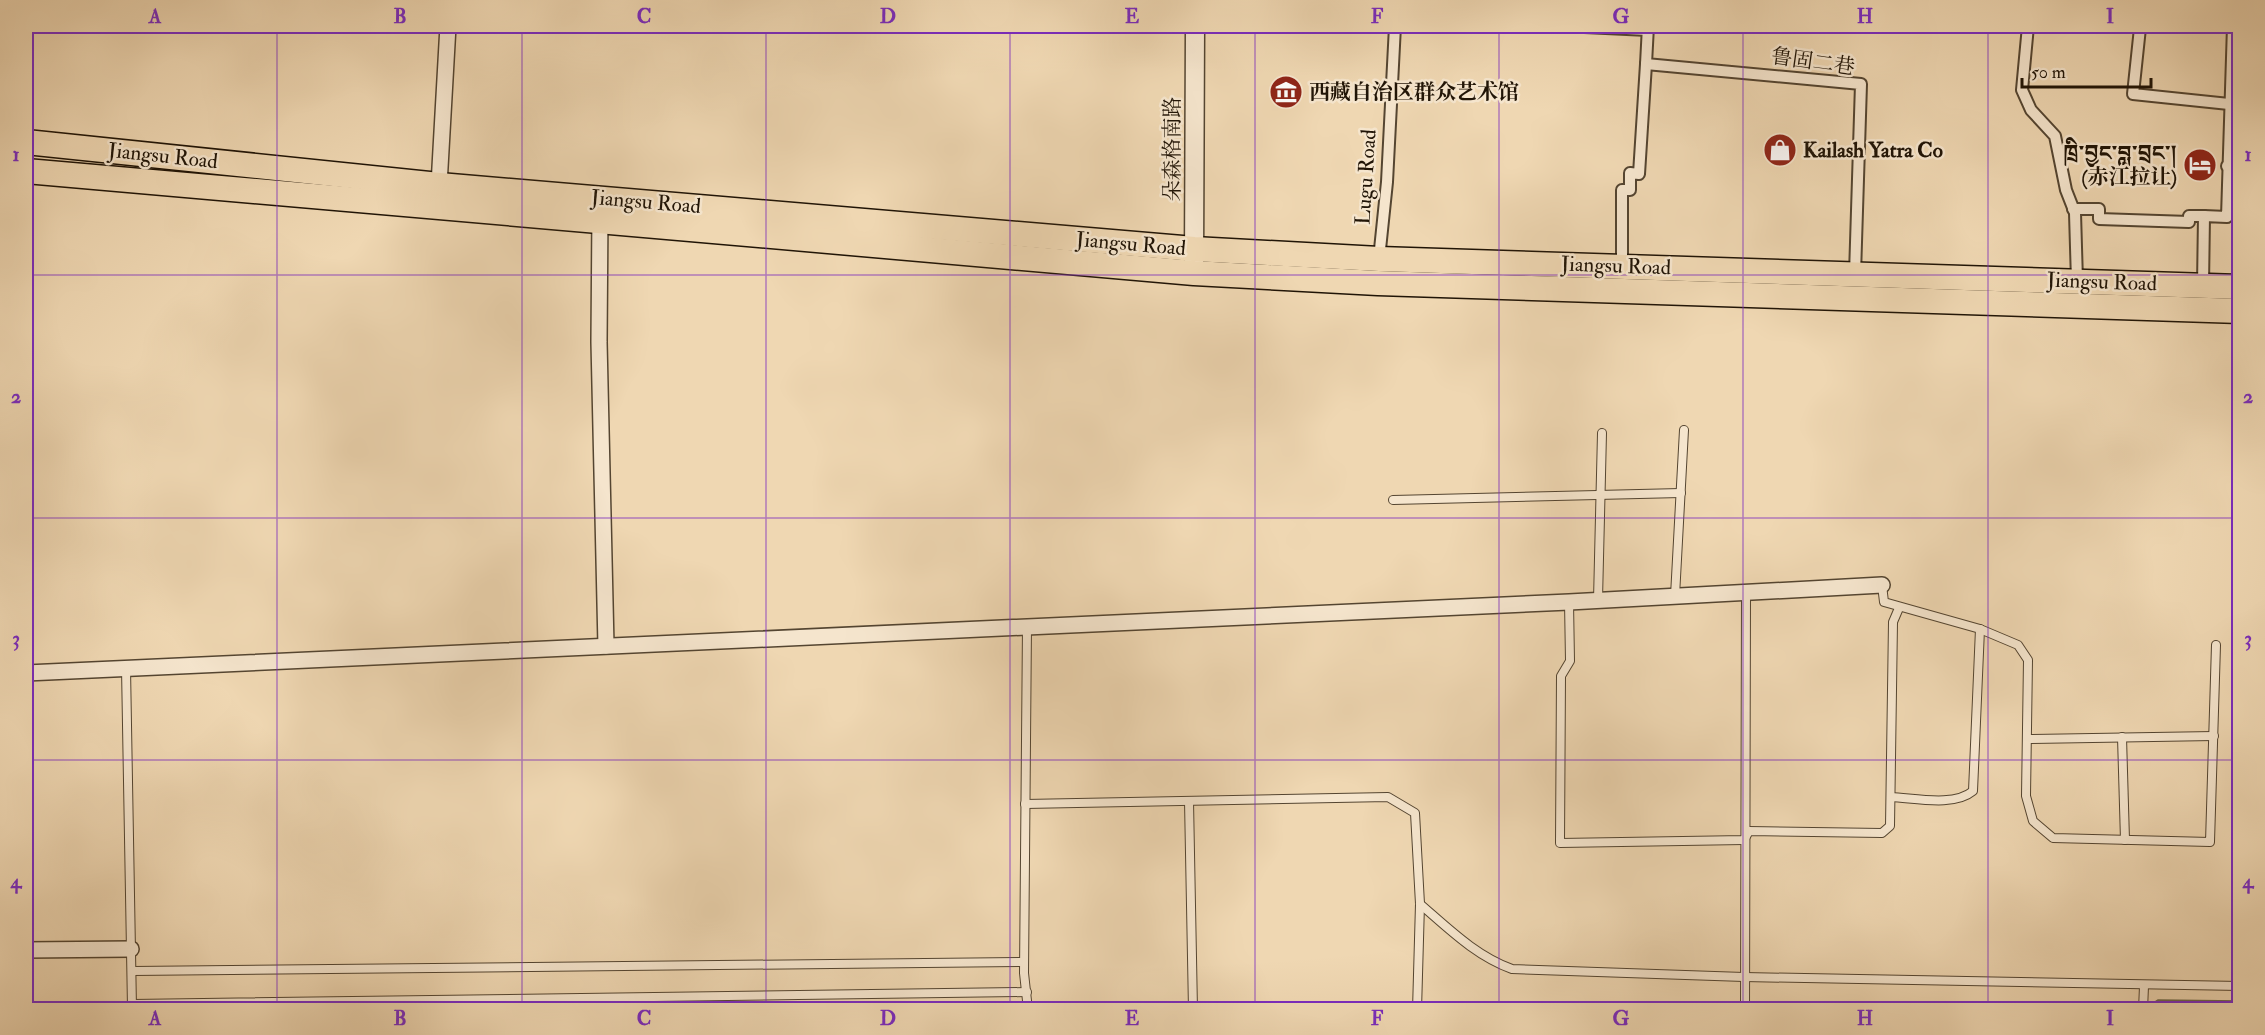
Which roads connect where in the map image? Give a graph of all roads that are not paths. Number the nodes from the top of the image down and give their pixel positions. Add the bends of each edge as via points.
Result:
1 (448, 26) edge
2 (1195, 26) edge
3 (1395, 26) edge
4 (1563, 26) edge
5 (2028, 26) edge
6 (2233, 26) edge
7 (1645, 28) edge
8 (2140, 28) dead end
9 (1646, 64) junction
10 (2229, 104) junction
11 (26, 142) edge
12 (2227, 165) junction
13 (2240, 166) edge
14 (26, 171) edge
15 (439, 185) junction
16 (600, 198) junction
17 (2073, 208) junction
18 (2204, 216) junction
19 (600, 222) junction
20 (1379, 259) junction
21 (1194, 261) junction
22 (1622, 267) junction
23 (1855, 274) junction
24 (2077, 281) junction
25 (2203, 285) junction
26 (2240, 286) edge
27 (2240, 311) edge
28 (1684, 430) dead end
29 (1602, 433) dead end
30 (1681, 493) junction
31 (1600, 495) junction
32 (1393, 500) dead end
33 (1882, 585) joint
34 (1746, 593) junction
35 (1675, 597) junction
36 (1598, 600) junction
37 (1569, 602) junction
38 (1899, 608) junction
39 (1027, 626) junction
40 (1980, 629) junction
41 (2216, 645) dead end
42 (606, 646) junction
43 (126, 668) junction
44 (26, 673) edge
45 (2214, 736) junction
46 (2122, 737) junction
47 (2027, 739) junction
48 (1891, 797) junction
49 (1189, 801) junction
50 (1025, 804) junction
51 (1744, 840) junction
52 (2125, 840) junction
53 (1420, 904) junction
54 (131, 949) junction
55 (26, 950) edge
56 (1024, 962) junction
57 (132, 971) junction
58 (1744, 977) junction
59 (2144, 986) junction
60 (2240, 986) edge
61 (1027, 992) junction
62 (132, 1007) edge
63 (1028, 1010) edge
64 (1193, 1010) edge
65 (1417, 1010) edge
66 (1745, 1010) edge
67 (2143, 1010) edge

1 - 15 street
2 - 21 street, 朵森格南路
3 - 20 street, Lugu Road
4 - 7 street
5 - 17 street via 2022,90 2031,110 2055,136
6 - 10 street
7 - 9 street
8 - 10 street via 2133,94
9 - 22 street via 1639,174 1630,174 1630,190 1622,190
9 - 23 street, 鲁固二巷 via 1861,84
10 - 12 street
11 - 15 highway, Jiangsu Road
12 - 13 street
12 - 18 street via 2226,217
14 - 19 highway, Jiangsu Road
15 - 16 highway, Jiangsu Road
16 - 19 street
16 - 21 highway, Jiangsu Road
17 - 18 street via 2099,209 2099,219 2189,222 2189,216
17 - 24 street
18 - 25 street
19 - 21 highway, Jiangsu Road
19 - 42 street
20 - 21 highway, Jiangsu Road
20 - 22 highway, Jiangsu Road
21 - 27 highway, Jiangsu Road via 1390,283
22 - 23 highway, Jiangsu Road
23 - 24 highway, Jiangsu Road
24 - 25 highway, Jiangsu Road
25 - 26 highway, Jiangsu Road
28 - 30 lane
29 - 31 lane
30 - 31 lane
30 - 35 lane
31 - 32 lane
31 - 36 lane
33 - 34 street
33 - 38 lane via 1884,602
34 - 35 street
34 - 51 lane
35 - 36 street
36 - 37 street
37 - 39 street
37 - 51 lane via 1570,661 1561,676 1560,843
38 - 40 lane
38 - 48 lane via 1893,621
39 - 42 street
39 - 50 lane
40 - 47 lane via 2018,645 2028,660
40 - 48 lane via 1973,791 1954,799
41 - 45 lane
42 - 43 street
43 - 44 street
43 - 54 lane
45 - 46 lane
45 - 52 lane via 2210,842
46 - 47 lane
46 - 52 lane
47 - 52 lane via 2026,796 2033,821 2053,838
48 - 51 lane via 1890,826 1882,833 1749,831
49 - 50 lane
49 - 53 lane via 1388,797 1415,813
49 - 64 lane
50 - 56 lane
51 - 58 lane
53 - 58 lane via 1470,947 1492,962 1512,969
53 - 65 lane
54 - 55 street
54 - 57 lane
56 - 57 lane
56 - 61 lane
57 - 62 lane
58 - 59 lane
58 - 66 lane
59 - 60 lane
59 - 67 lane
61 - 62 lane
61 - 63 lane

